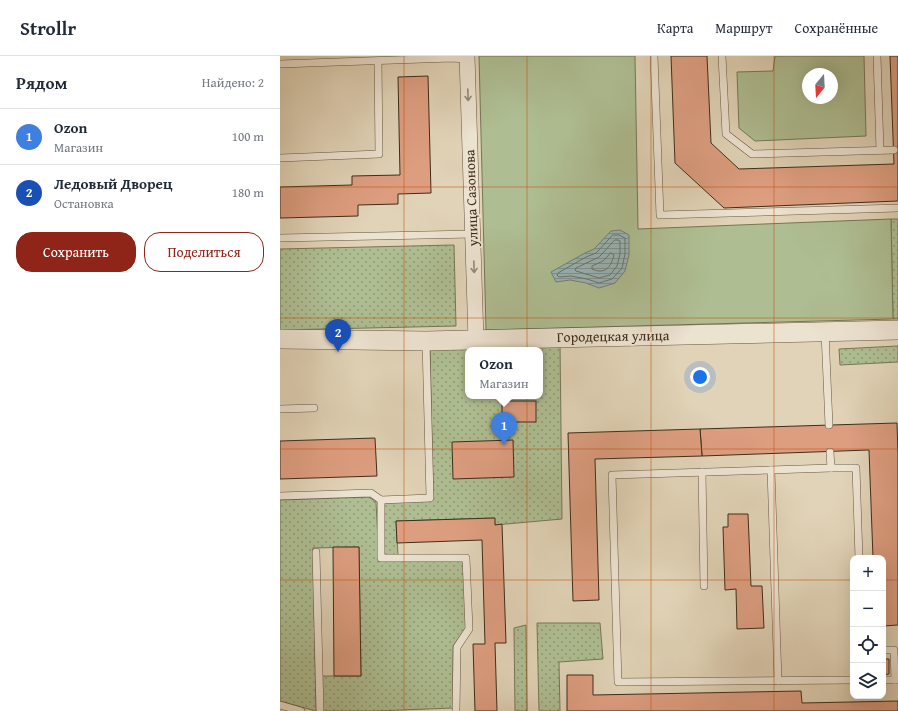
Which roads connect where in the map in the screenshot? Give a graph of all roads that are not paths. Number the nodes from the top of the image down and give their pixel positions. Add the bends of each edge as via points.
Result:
1 (654, 56) edge
2 (722, 56) edge
3 (877, 56) edge
4 (467, 57) edge
5 (432, 58) edge
6 (378, 61) junction
7 (280, 64) edge
8 (880, 150) junction
9 (894, 150) dead end
10 (280, 158) edge
11 (898, 208) edge
12 (472, 234) junction
13 (280, 238) edge
14 (898, 330) edge
15 (825, 331) junction
16 (280, 339) edge
17 (476, 340) junction
18 (426, 341) junction
19 (314, 408) dead end
20 (280, 409) edge
21 (829, 425) dead end
22 (830, 452) dead end
23 (831, 468) junction
24 (771, 470) junction
25 (702, 472) junction
26 (280, 496) edge
27 (381, 500) junction
28 (316, 552) dead end
29 (859, 555) edge
30 (704, 586) dead end
31 (886, 650) edge
32 (850, 680) edge
33 (896, 680) edge
34 (778, 681) junction
35 (280, 705) edge
36 (301, 711) edge
37 (320, 711) edge
38 (456, 711) edge

1 - 11 lane via 660,216
2 - 8 lane via 726,134 752,154
3 - 8 lane
4 - 5 lane
4 -> 12 street, улица Сазонова
5 - 6 lane
6 - 7 lane
6 - 10 lane via 379,154
8 - 9 lane
12 - 13 lane
12 -> 17 street, улица Сазонова
14 - 15 street, Городецкая улица
15 - 17 street, Городецкая улица
15 - 21 lane
16 - 18 street, Городецкая улица
17 - 18 street, Городецкая улица
18 - 27 lane via 430,498
19 - 20 lane
22 - 23 lane
23 - 24 lane
23 - 29 lane via 856,468
24 - 25 lane
24 - 34 lane
25 - 30 lane
25 - 34 lane via 612,475 618,682
26 - 27 lane via 371,494
27 - 38 lane via 381,558 466,558 469,629 457,647
28 - 37 lane
31 - 33 lane via 894,650
32 - 34 lane
35 - 36 lane

